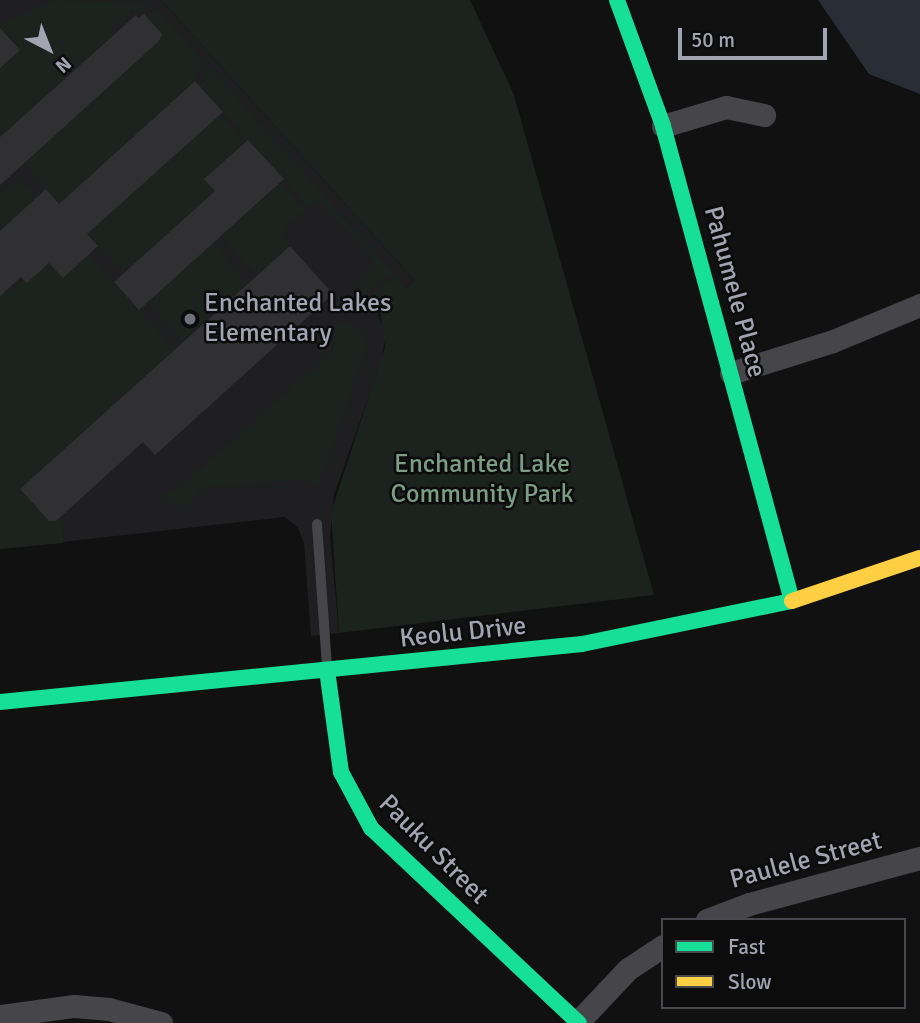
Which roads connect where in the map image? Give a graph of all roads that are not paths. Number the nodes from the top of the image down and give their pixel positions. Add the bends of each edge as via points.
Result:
1 (617, 0) edge
2 (764, 115) dead end
3 (663, 126) junction
4 (920, 305) edge
5 (731, 373) junction
6 (317, 523) dead end
7 (920, 558) edge
8 (792, 601) junction
9 (327, 670) junction
10 (0, 702) edge
11 (920, 858) edge
12 (712, 918) edge
13 (661, 947) edge
14 (0, 1016) edge
15 (161, 1023) edge
16 (579, 1023) edge

1 - 3 street, Pahumele Place
2 - 3 street via 726,107
3 - 5 street, Pahumele Place
4 - 5 street via 833,341
5 - 8 street, Pahumele Place
6 - 9 lane
7 - 8 street, Keolu Drive
8 - 9 street, Keolu Drive via 582,644
9 - 10 street, Keolu Drive
9 - 16 street, Pauku Street via 341,772 371,828
11 - 12 street, Paulele Street
13 - 16 street via 628,969
14 - 15 street via 74,1006 109,1009

